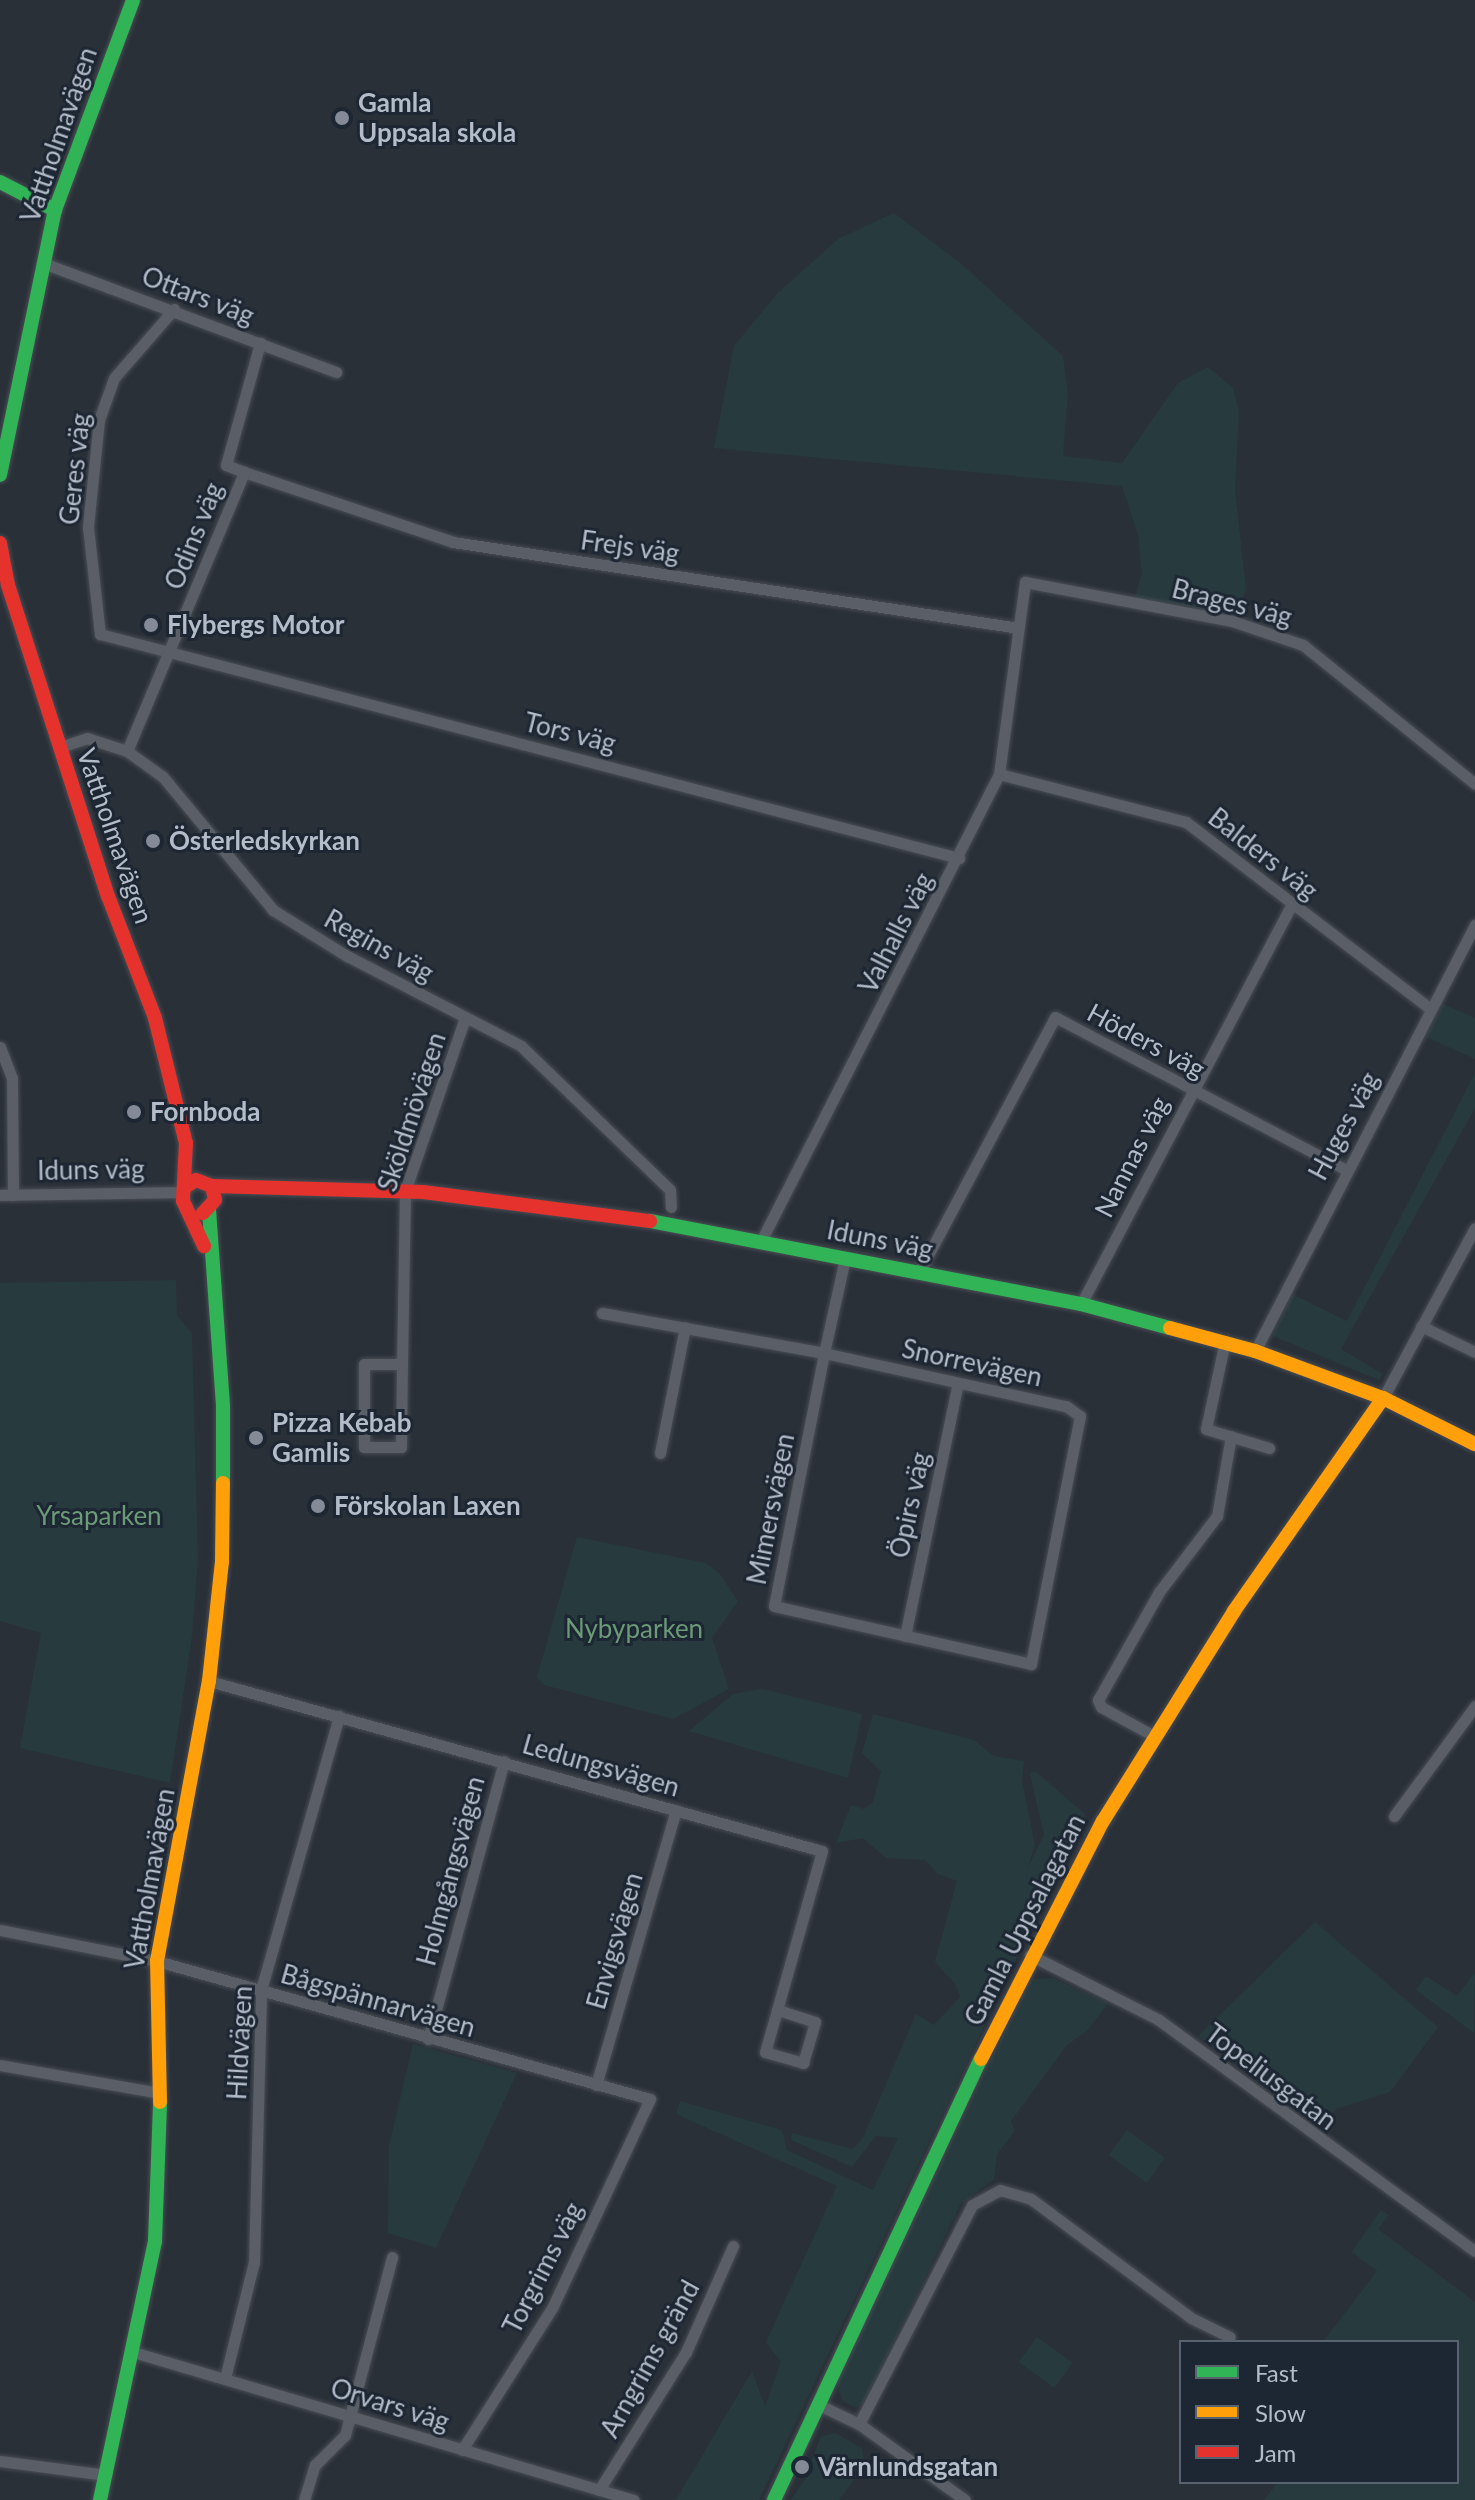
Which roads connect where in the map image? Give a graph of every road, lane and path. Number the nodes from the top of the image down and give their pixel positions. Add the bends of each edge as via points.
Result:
1 (133, 0) edge
2 (0, 182) edge
3 (55, 210) junction
4 (43, 263) junction
5 (174, 309) junction
6 (260, 343) junction
7 (336, 372) dead end
8 (2, 451) edge
9 (244, 472) junction
10 (0, 475) edge
11 (0, 543) edge
12 (1019, 628) junction
13 (169, 652) junction
14 (60, 747) junction
15 (127, 751) junction
16 (999, 774) junction
17 (1475, 784) edge
18 (959, 858) junction
19 (1292, 904) junction
20 (1475, 924) edge
21 (1429, 1008) junction
22 (465, 1018) junction
23 (0, 1047) edge
24 (1191, 1091) junction
25 (186, 1143) junction
26 (1345, 1169) junction
27 (209, 1183) junction
28 (184, 1190) junction
29 (251, 1190) junction
30 (405, 1191) junction
31 (0, 1195) edge
32 (13, 1195) junction
33 (212, 1206) junction
34 (671, 1207) dead end
35 (191, 1211) junction
36 (1475, 1228) edge
37 (761, 1241) junction
38 (845, 1258) junction
39 (209, 1262) junction
40 (919, 1272) junction
41 (1081, 1304) junction
42 (602, 1313) dead end
43 (1421, 1326) junction
44 (685, 1327) junction
45 (1225, 1341) junction
46 (1255, 1351) junction
47 (1475, 1352) edge
48 (824, 1353) junction
49 (402, 1364) junction
50 (958, 1383) junction
51 (1383, 1398) junction
52 (1231, 1436) junction
53 (1475, 1444) edge
54 (1269, 1448) dead end
55 (660, 1453) dead end
56 (905, 1636) junction
57 (1031, 1664) joint
58 (209, 1681) junction
59 (1475, 1706) edge
60 (339, 1716) junction
61 (1154, 1736) junction
62 (504, 1761) junction
63 (676, 1810) junction
64 (1394, 1816) dead end
65 (0, 1930) edge
66 (1030, 1955) junction
67 (157, 1961) junction
68 (261, 1990) junction
69 (777, 2010) junction
70 (428, 2039) junction
71 (0, 2065) edge
72 (596, 2085) junction
73 (160, 2093) junction
74 (650, 2099) joint
75 (733, 2246) dead end
76 (1475, 2251) edge
77 (392, 2257) dead end
78 (1230, 2337) dead end
79 (133, 2352) junction
80 (225, 2378) junction
81 (817, 2404) junction
82 (352, 2416) junction
83 (859, 2424) junction
84 (462, 2450) junction
85 (0, 2461) edge
86 (106, 2475) junction
87 (599, 2490) junction
88 (100, 2500) edge
89 (304, 2500) edge
90 (634, 2500) edge
91 (774, 2500) edge
92 (965, 2500) edge

1 - 3 street, Vattholmavägen
2 - 3 street
3 - 4 street, Vattholmavägen
4 - 5 street, Ottars väg
4 - 8 street, Vattholmavägen
5 - 6 street, Ottars väg
5 - 13 street, Geres väg via 114,378 99,420 88,527 100,634
6 - 7 street, Ottars väg
6 - 9 street, Odins väg via 226,465
8 - 10 street, Vattholmavägen
9 - 12 street, Frejs väg via 453,542
9 - 13 street, Odins väg
11 - 14 street, Vattholmavägen
12 - 16 street, Valhalls väg
12 - 17 street, Brages väg via 1025,582 1232,621 1303,645
13 - 15 street, Odins väg
13 - 18 street, Tors väg
14 - 15 street, Regins väg via 87,738
14 - 25 street, Vattholmavägen via 155,1018
15 - 22 street, Regins väg via 163,777 273,910
16 - 18 street, Valhalls väg
16 - 19 street, Balders väg via 1186,822
18 - 37 street, Valhalls väg
19 - 21 street, Balders väg
19 - 24 street, Nannas väg
20 - 21 street, Huges väg
21 - 26 street, Huges väg
22 - 30 street, Sköldmövägen
22 - 34 street, Regins väg via 521,1046 566,1085 670,1190
23 - 32 street via 12,1078
24 - 26 street, Höders väg
24 - 40 street, Höders väg via 1055,1017
24 - 41 street, Nannas väg
25 - 27 street, Vattholmavägen
25 - 28 street, Vattholmavägen
26 - 46 street, Huges väg
27 - 28 street
27 - 29 street, Iduns väg
27 - 33 street, Vattholmavägen
28 - 32 street, Iduns väg
28 - 35 street, Vattholmavägen
29 - 30 street, Iduns väg
29 - 33 street, Iduns väg
30 - 37 street, Iduns väg via 609,1213
30 - 49 street, Sköldmövägen
31 - 32 street, Iduns väg
33 - 35 street, Iduns väg
33 - 39 street, Vattholmavägen
35 - 39 street, Vattholmavägen
36 - 43 street
37 - 38 street, Iduns väg
38 - 40 street, Iduns väg
38 - 48 street, Mimersvägen
39 - 58 street, Vattholmavägen via 223,1407 222,1562
40 - 41 street, Iduns väg
41 - 45 street, Iduns väg
42 - 44 street, Snorrevägen
43 - 47 street
43 - 51 street
44 - 48 street, Snorrevägen
44 - 55 street
45 - 46 street, Iduns väg
45 - 52 street via 1206,1429
46 - 51 street, Iduns väg
48 - 50 street, Snorrevägen
48 - 56 street, Mimersvägen via 774,1606
49 - 49 street, Sköldmövägen via 364,1364 364,1447 401,1447
50 - 56 street, Öpirs väg
50 - 57 street, Snorrevägen via 1066,1406 1080,1416
51 - 53 street, Iduns väg
51 - 61 street, Gamla Uppsalagatan
52 - 54 street
52 - 61 street via 1217,1516 1159,1592 1098,1700 1101,1707
56 - 57 street, Mimersvägen
58 - 60 street, Ledungsvägen
58 - 67 street, Vattholmavägen
59 - 64 street
60 - 62 street, Ledungsvägen
60 - 68 street, Hildvägen
61 - 66 street, Gamla Uppsalagatan
62 - 63 street, Ledungsvägen
62 - 70 street, Holmgångsvägen
63 - 69 street, Ledungsvägen via 822,1851
63 - 72 street, Envigsvägen
65 - 67 street, Bågspännarvägen
66 - 76 street, Topeliusgatan via 1159,2020
66 - 81 street, Gamla Uppsalagatan
67 - 68 street, Bågspännarvägen
67 - 73 street, Vattholmavägen
68 - 70 street, Bågspännarvägen
68 - 80 street, Hildvägen via 254,2262
69 - 69 street, Ledungsvägen via 765,2052 803,2063 815,2022
70 - 72 street, Bågspännarvägen
71 - 73 street
72 - 74 street, Bågspännarvägen
73 - 79 street, Vattholmavägen via 155,2241
74 - 84 street, Torgrims väg via 552,2308
75 - 87 street, Arngrims gränd via 686,2352
77 - 82 street
78 - 83 street via 1191,2318 1031,2199 1000,2190 972,2205
79 - 80 street, Orvars väg
79 - 86 street, Vattholmavägen
80 - 82 street, Orvars väg
81 - 83 street
81 - 91 street, Gamla Uppsalagatan
82 - 84 street, Orvars väg
82 - 89 street via 345,2435 315,2465
83 - 92 street
84 - 87 street, Orvars väg
85 - 86 street
86 - 88 street, Vattholmavägen
87 - 90 street, Orvars väg

